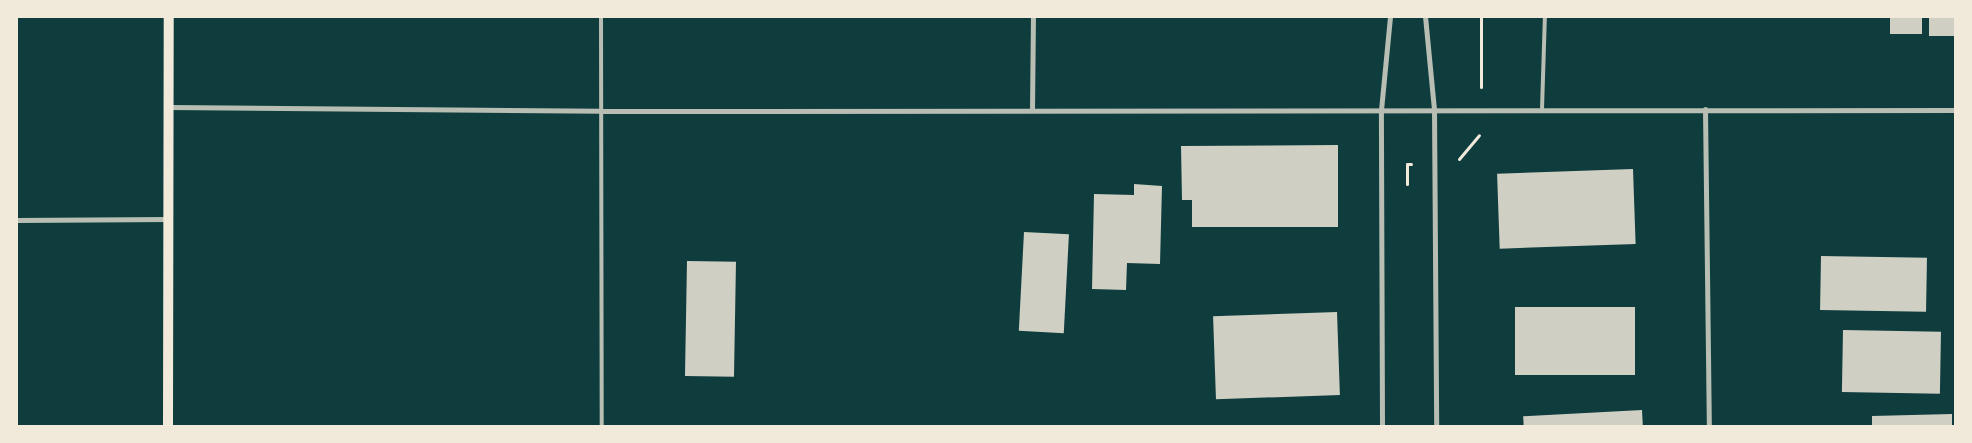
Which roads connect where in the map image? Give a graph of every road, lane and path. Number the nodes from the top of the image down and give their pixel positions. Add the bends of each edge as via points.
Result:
1 (169, 16) edge
2 (600, 16) edge
3 (1033, 16) edge
4 (1390, 16) edge
5 (1426, 16) edge
6 (1545, 16) edge
7 (169, 107) junction
8 (1542, 109) junction
9 (1705, 109) junction
10 (1032, 110) junction
11 (1381, 110) junction
12 (1434, 110) junction
13 (1956, 110) edge
14 (600, 111) junction
15 (16, 220) edge
16 (168, 220) junction
17 (168, 427) edge
18 (602, 427) edge
19 (1382, 427) edge
20 (1436, 427) edge
21 (1709, 427) edge

1 - 7 main road
2 - 14 lane
3 - 10 street
4 - 11 street
5 - 12 street
6 - 8 lane
7 - 14 street
7 - 16 main road
8 - 9 street
8 - 12 street
9 - 13 street
9 - 21 street
10 - 11 street
10 - 14 street
11 - 12 street
11 - 19 street
12 - 20 street
14 - 18 lane
15 - 16 street
16 - 17 main road

